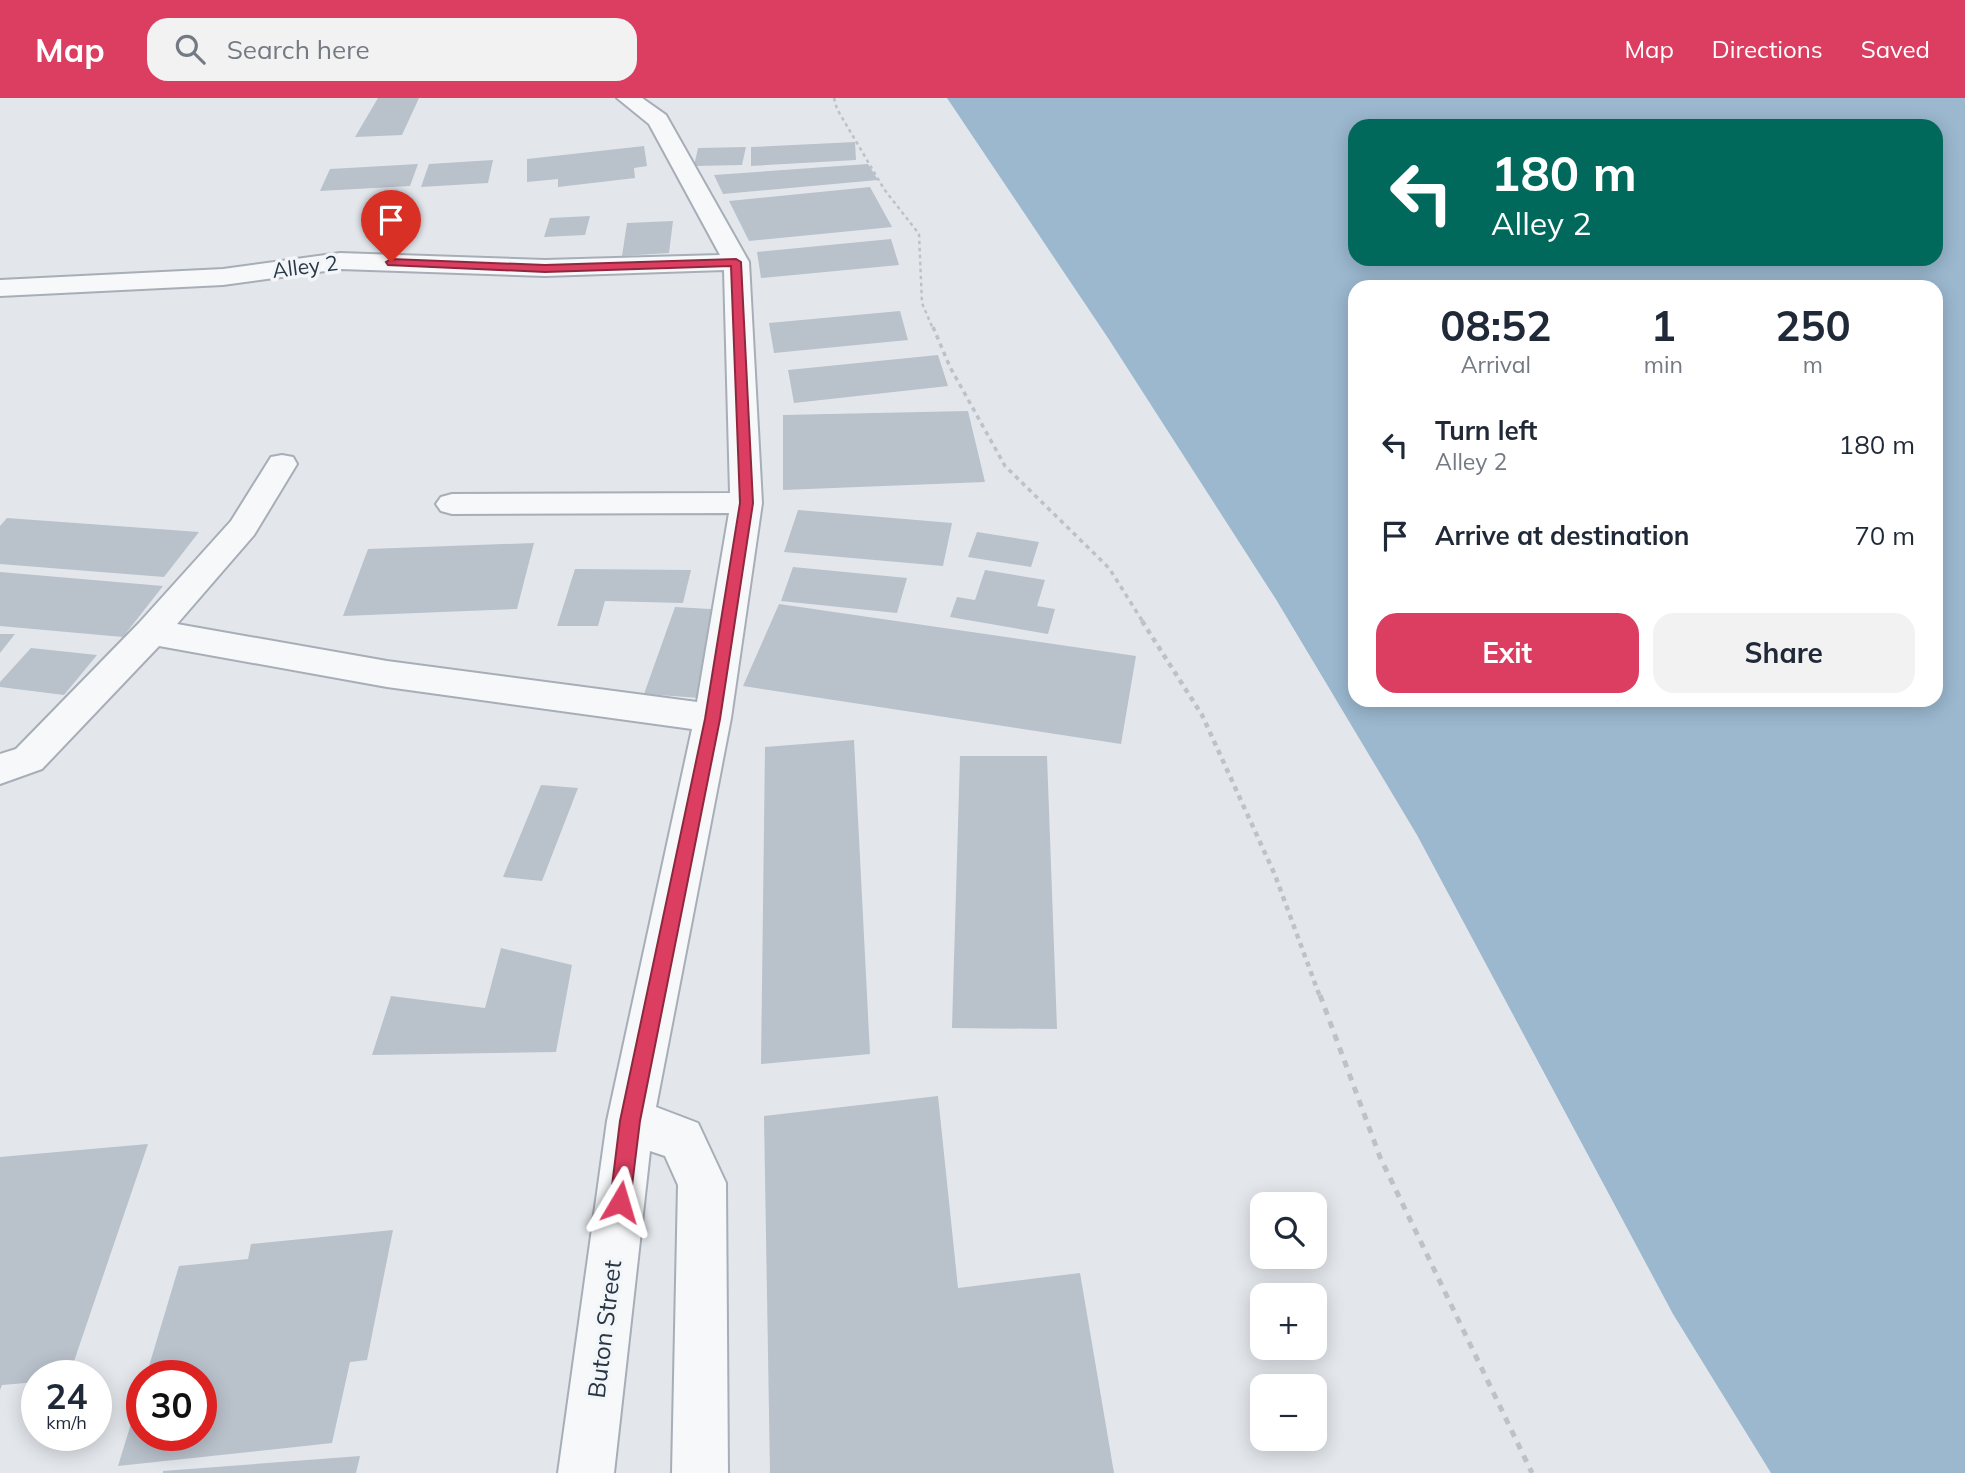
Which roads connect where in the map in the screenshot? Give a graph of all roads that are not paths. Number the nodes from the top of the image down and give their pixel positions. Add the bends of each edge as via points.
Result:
1 (628, 98) edge
2 (736, 262) junction
3 (0, 288) edge
4 (282, 464) dead end
5 (746, 503) junction
6 (452, 504) dead end
7 (151, 632) junction
8 (713, 719) junction
9 (0, 769) edge
10 (630, 1121) junction
11 (586, 1473) edge
12 (700, 1473) edge

1 - 2 street, Buton Street via 658,120
2 - 3 street, Alley 2 via 545,268 340,261 223,277
2 - 5 street, Buton Street
4 - 7 street via 243,528
5 - 6 street
5 - 8 street, Buton Street
7 - 8 street via 387,674
7 - 9 street via 29,759
8 - 10 street, Buton Street
10 - 11 street, Buton Street
10 - 12 street via 681,1139 702,1184

